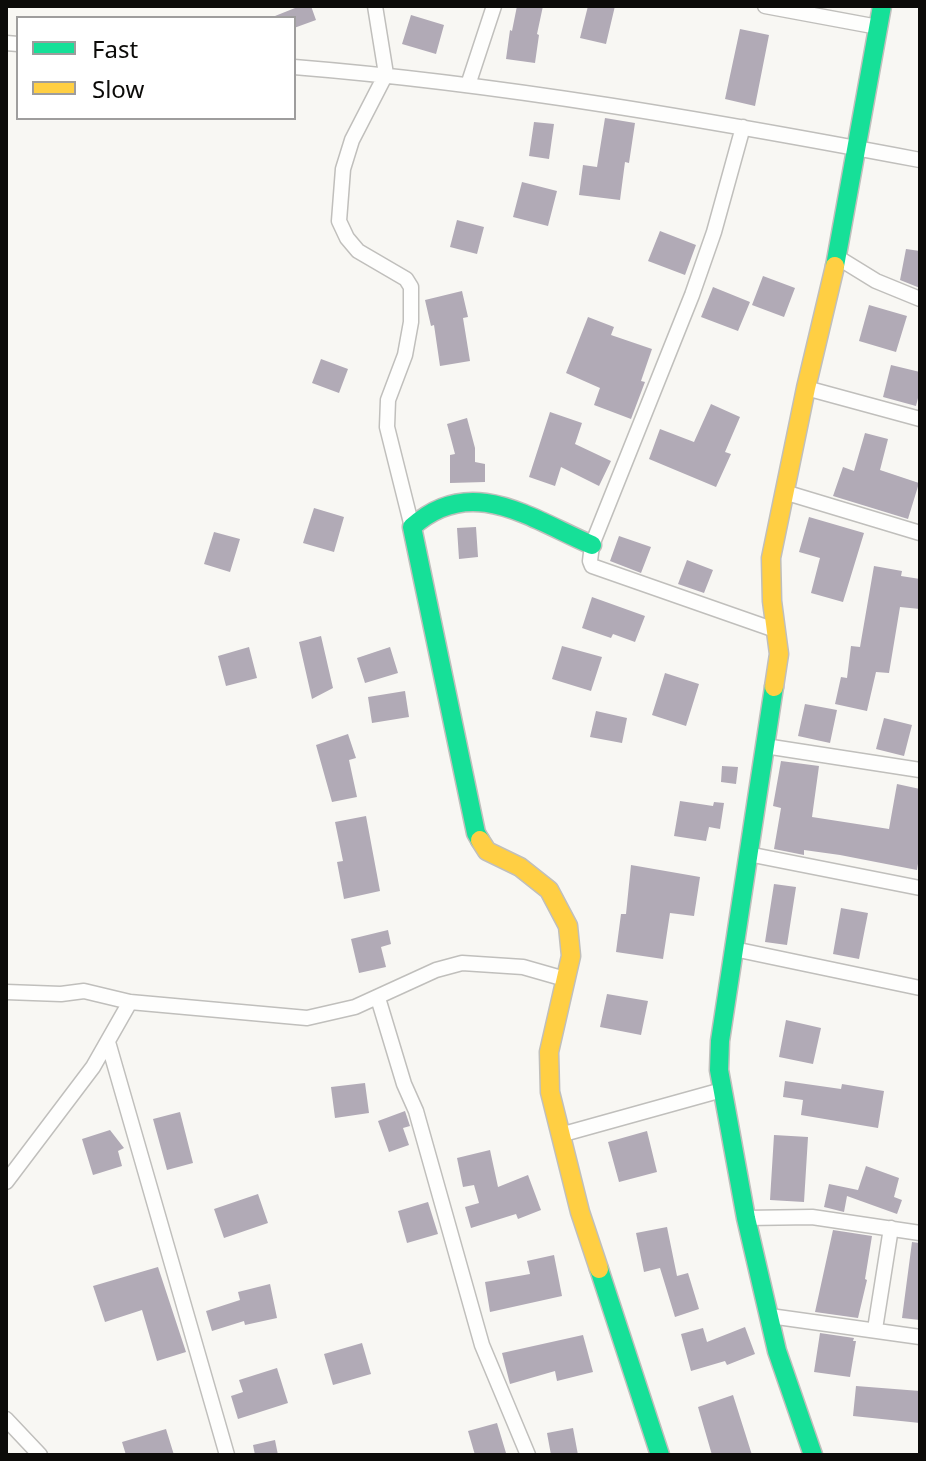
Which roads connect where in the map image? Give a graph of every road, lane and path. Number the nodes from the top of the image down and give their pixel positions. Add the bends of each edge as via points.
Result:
1 (375, 6) edge
2 (494, 6) edge
3 (765, 6) edge
4 (882, 6) edge
5 (878, 27) junction
6 (296, 67) edge
7 (386, 74) junction
8 (468, 85) junction
9 (743, 127) junction
10 (856, 148) junction
11 (920, 160) edge
12 (837, 257) junction
13 (920, 299) edge
14 (806, 388) junction
15 (920, 419) edge
16 (784, 492) junction
17 (412, 527) junction
18 (920, 533) edge
19 (592, 545) junction
20 (775, 630) junction
21 (765, 746) junction
22 (920, 770) edge
23 (748, 854) junction
24 (920, 888) edge
25 (734, 949) junction
26 (565, 979) junction
27 (920, 988) edge
28 (6, 992) edge
29 (378, 998) junction
30 (130, 1002) junction
31 (108, 1042) junction
32 (722, 1090) junction
33 (560, 1135) junction
34 (6, 1182) edge
35 (746, 1218) junction
36 (891, 1228) junction
37 (920, 1233) edge
38 (770, 1316) junction
39 (875, 1329) junction
40 (920, 1337) edge
41 (6, 1419) edge
42 (40, 1455) edge
43 (227, 1455) edge
44 (528, 1455) edge
45 (660, 1455) edge
46 (813, 1455) edge

1 - 7 street
2 - 8 street
3 - 5 street
4 - 5 street
5 - 10 street
6 - 7 street
7 - 8 street
7 - 17 street via 352,140 343,169 339,221 358,251 411,287 411,322 388,400 387,427
8 - 9 street
9 - 10 street
9 - 19 street via 692,295
10 - 11 street
10 - 12 street
12 - 13 street
12 - 14 street
14 - 15 street
14 - 16 street
16 - 18 street
16 - 20 street via 771,558
17 - 19 street via 424,515 455,502 479,501
17 - 26 street via 476,833 487,851 520,867 549,890 568,926 571,956
19 - 20 street via 592,566
20 - 21 street via 779,654
21 - 22 street
21 - 23 street
23 - 24 street
23 - 25 street
25 - 27 street
25 - 32 street via 720,1041
26 - 29 street via 523,967 462,963
26 - 33 street via 549,1052 550,1092
28 - 30 street via 84,991
29 - 30 street via 307,1018
29 - 44 street via 482,1345
30 - 31 street
31 - 34 street
31 - 43 street
32 - 33 street
32 - 35 street
33 - 45 street
35 - 36 street via 812,1217
35 - 38 street
36 - 37 street
36 - 39 street
38 - 39 street
38 - 46 street
39 - 40 street
41 - 42 street

